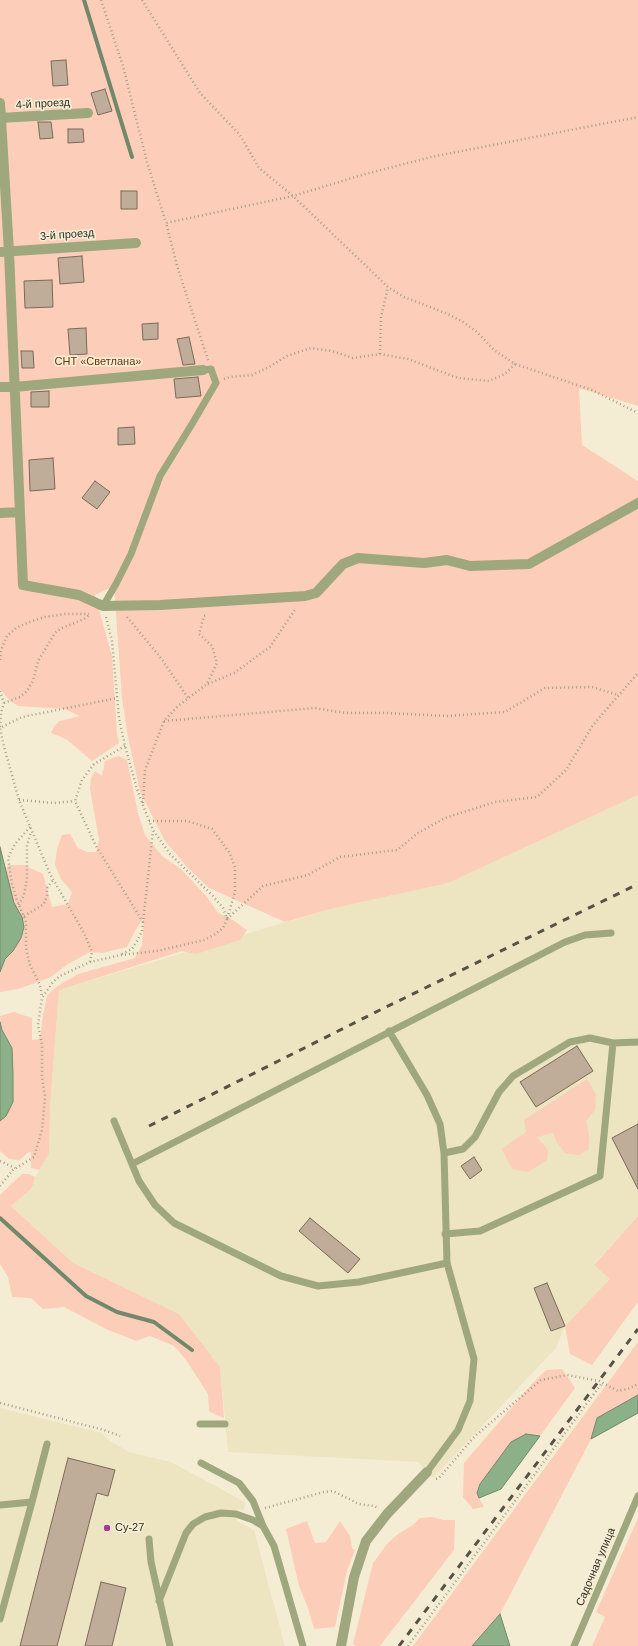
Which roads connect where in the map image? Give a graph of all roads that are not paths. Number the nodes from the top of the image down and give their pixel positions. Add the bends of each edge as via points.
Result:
1 (0, 103) edge
2 (88, 113) dead end
3 (1, 118) edge
4 (136, 243) dead end
5 (5, 252) edge
6 (207, 369) joint
7 (0, 387) edge
8 (14, 387) junction
9 (638, 503) edge
10 (20, 512) junction
11 (0, 513) edge
12 (103, 606) junction
13 (611, 933) dead end
14 (389, 1032) junction
15 (638, 1042) edge
16 (613, 1043) junction
17 (114, 1121) dead end
18 (444, 1153) junction
19 (132, 1164) junction
20 (445, 1234) junction
21 (447, 1263) junction
22 (200, 1424) dead end
23 (225, 1424) dead end
24 (47, 1444) dead end
25 (202, 1463) dead end
26 (424, 1476) joint
27 (638, 1496) edge
28 (32, 1502) junction
29 (0, 1505) edge
30 (263, 1526) junction
31 (149, 1539) dead end
32 (159, 1601) junction
33 (0, 1619) edge
34 (170, 1646) edge
35 (303, 1646) edge
36 (340, 1646) edge
37 (574, 1646) edge

1 - 3 street
2 - 3 street, 4-й проезд
3 - 5 street
4 - 5 street, 3-й проезд
5 - 8 street
6 - 8 street
6 - 12 lane via 216,383 160,476 133,549
7 - 8 street
8 - 10 street
9 - 12 street via 529,564 470,566 448,560 424,563 358,558 343,564 316,593 305,596
10 - 11 street
10 - 12 street via 23,585 79,595
13 - 14 lane via 585,935 565,942
14 - 18 lane via 428,1095 440,1124
14 - 19 lane
15 - 16 lane
16 - 18 lane via 590,1038 570,1042 513,1076 499,1092 475,1137 463,1149
16 - 20 lane via 600,1176 480,1231
17 - 19 lane
18 - 20 lane
19 - 21 lane via 139,1181 155,1205 174,1222 281,1276 318,1286 359,1282
20 - 21 lane
21 - 26 lane via 474,1359 470,1401 458,1430
22 - 23 lane
24 - 28 lane
25 - 30 lane via 239,1484 253,1501
26 - 36 street via 387,1514 366,1541 354,1577
27 - 37 lane, Садочная улица
28 - 29 lane
28 - 33 lane
30 - 32 lane via 236,1514 221,1513 205,1517 193,1524 178,1551
30 - 35 lane via 274,1546
31 - 32 lane
32 - 34 lane

